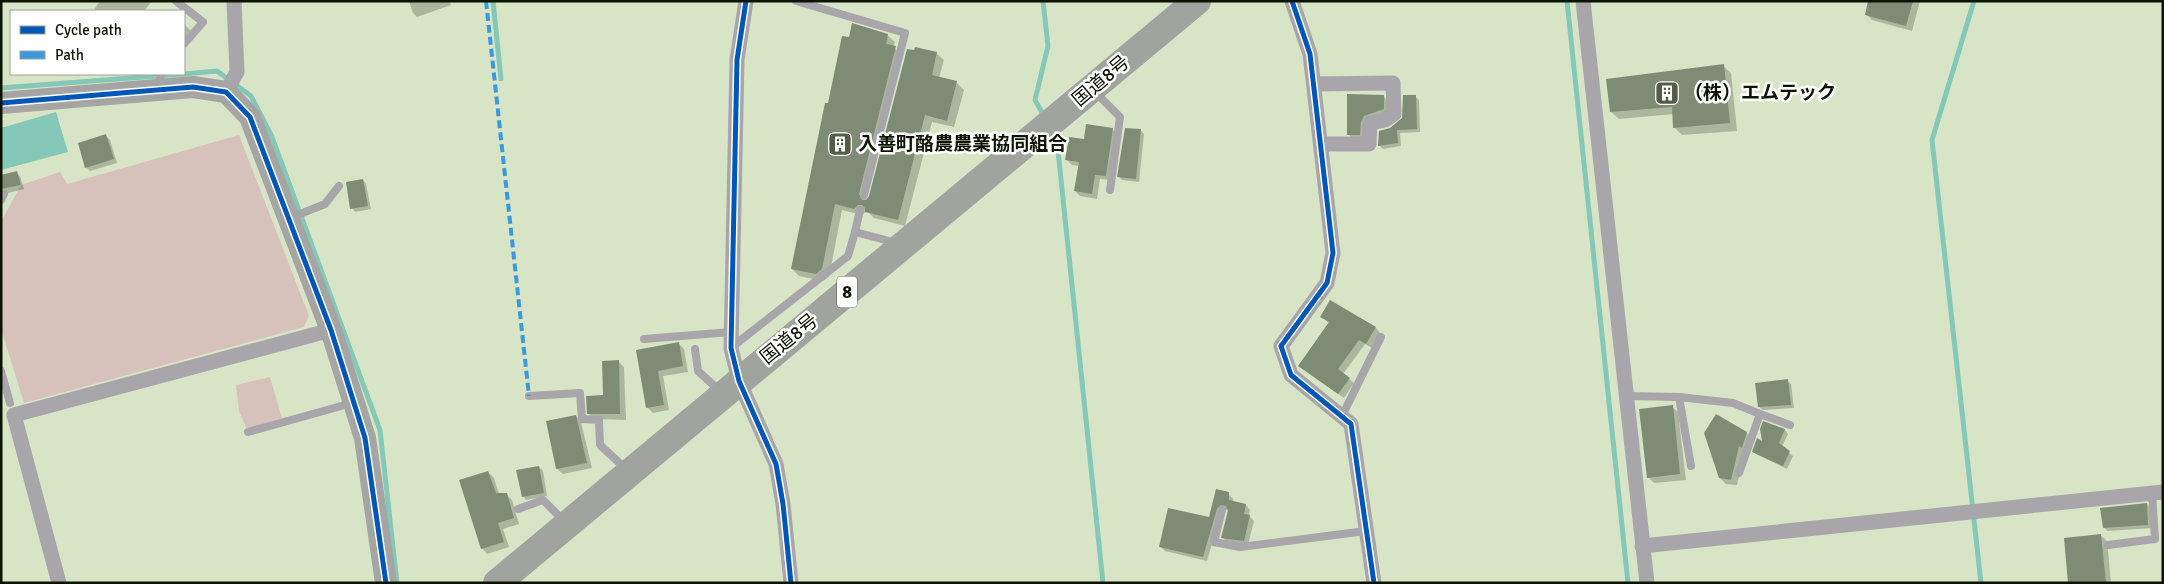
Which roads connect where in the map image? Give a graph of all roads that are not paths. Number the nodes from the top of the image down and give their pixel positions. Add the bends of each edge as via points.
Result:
1 (176, 1) edge
2 (234, 1) edge
3 (746, 1) edge
4 (796, 1) edge
5 (1197, 1) edge
6 (1292, 1) edge
7 (1583, 1) edge
8 (185, 43) edge
9 (160, 82) edge
10 (1314, 84) junction
11 (1092, 89) junction
12 (226, 92) junction
13 (1, 102) edge
14 (1321, 144) junction
15 (339, 186) dead end
16 (1110, 190) dead end
17 (1, 195) edge
18 (864, 195) dead end
19 (1, 200) edge
20 (860, 210) dead end
21 (288, 219) junction
22 (855, 232) junction
23 (904, 245) junction
24 (331, 330) junction
25 (731, 332) junction
26 (1381, 337) dead end
27 (644, 339) dead end
28 (730, 348) junction
29 (695, 349) dead end
30 (1, 371) edge
31 (731, 387) junction
32 (529, 396) dead end
33 (1626, 396) junction
34 (1680, 397) junction
35 (354, 402) junction
36 (10, 403) dead end
37 (1760, 414) junction
38 (1342, 416) junction
39 (1790, 425) dead end
40 (248, 432) dead end
41 (1690, 466) dead end
42 (630, 472) junction
43 (1739, 473) dead end
44 (2157, 492) edge
45 (518, 509) dead end
46 (1222, 510) dead end
47 (567, 525) junction
48 (1366, 531) junction
49 (2108, 545) dead end
50 (1642, 546) junction
51 (59, 583) edge
52 (386, 583) edge
53 (497, 583) edge
54 (791, 583) edge
55 (1374, 583) edge
56 (1647, 583) edge

1 - 8 lane via 203,22
2 - 12 street via 237,72
3 - 25 street via 737,60
4 - 18 lane via 905,33
5 - 11 highway, 国道8号 / 8
6 - 10 street via 1310,54
7 - 33 street
9 - 12 street
9 - 13 street
10 - 14 street
10 - 14 street via 1393,83 1394,114 1385,120 1370,122 1369,144
11 - 16 lane via 1120,117
11 - 23 highway, 国道8号 / 8
12 - 21 street via 250,118
14 - 38 street via 1334,253 1327,283 1281,346 1291,375
15 - 21 lane via 325,204
17 - 19 lane via 4,194
20 - 22 lane
21 - 24 street
22 - 23 lane
22 - 28 lane via 848,256
23 - 31 highway, 国道8号 / 8
24 - 35 street
24 - 51 street via 14,415
25 - 27 lane
25 - 28 street
26 - 38 lane
28 - 31 street
29 - 31 lane via 698,371
30 - 36 lane
31 - 42 highway, 国道8号 / 8
31 - 54 street via 776,464
32 - 42 lane via 580,393 582,420 599,420 600,445
33 - 34 lane
33 - 50 street
34 - 37 lane via 1733,403
34 - 41 lane
35 - 40 lane
35 - 52 street via 365,438
37 - 39 lane
37 - 43 lane
38 - 48 street via 1351,424
42 - 47 highway, 国道8号 / 8
44 - 49 lane via 2154,539
44 - 50 street
45 - 47 lane via 543,500
46 - 48 lane via 1214,542 1240,547
47 - 53 highway, 国道8号 / 8
48 - 55 street
50 - 56 street

